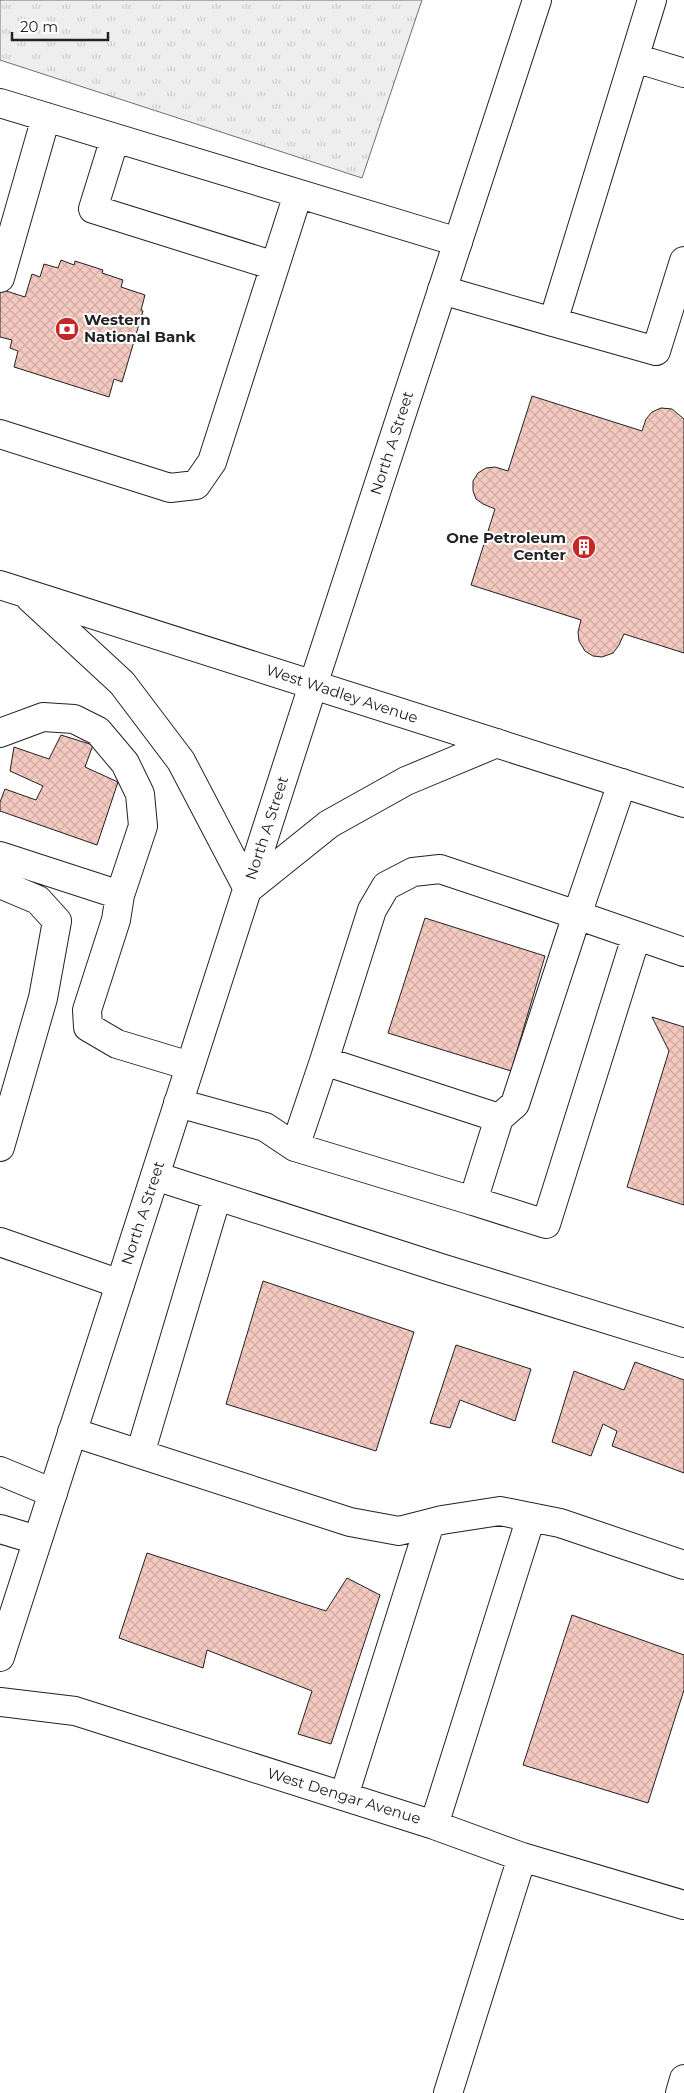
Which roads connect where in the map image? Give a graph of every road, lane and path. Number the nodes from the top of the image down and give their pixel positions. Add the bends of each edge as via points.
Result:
1 (537, 0) edge
2 (652, 0) edge
3 (635, 58) junction
4 (684, 73) edge
5 (0, 103) edge
6 (46, 117) junction
7 (115, 138) junction
8 (298, 194) junction
9 (458, 242) junction
10 (684, 261) edge
11 (275, 266) junction
12 (0, 278) edge
13 (442, 290) junction
14 (553, 322) junction
15 (0, 434) edge
16 (12, 589) edge
17 (313, 685) junction
18 (0, 733) edge
19 (497, 743) junction
20 (622, 783) junction
21 (684, 803) edge
22 (0, 856) edge
23 (0, 884) edge
24 (248, 889) junction
25 (120, 895) junction
26 (577, 915) junction
27 (636, 936) junction
28 (684, 952) edge
29 (324, 1061) junction
30 (190, 1066) junction
31 (178, 1103) junction
32 (499, 1118) junction
33 (0, 1147) edge
34 (295, 1147) junction
35 (154, 1176) junction
36 (217, 1196) junction
37 (474, 1201) junction
38 (0, 1242) edge
39 (120, 1284) junction
40 (684, 1343) edge
41 (72, 1432) junction
42 (140, 1454) junction
43 (0, 1470) edge
44 (53, 1493) junction
45 (531, 1517) junction
46 (430, 1523) junction
47 (0, 1529) edge
48 (38, 1540) junction
49 (684, 1565) edge
50 (0, 1657) edge
51 (0, 1702) edge
52 (344, 1796) junction
53 (434, 1824) junction
54 (522, 1857) junction
55 (684, 1905) edge
56 (684, 2080) edge
57 (448, 2093) edge
58 (680, 2093) edge

1 - 9 main road, North A Street
2 - 3 main road
3 - 4 main road
3 - 14 main road
5 - 6 main road
6 - 7 main road
6 - 12 main road
7 - 8 main road
7 - 11 main road via 93,210
8 - 9 main road
8 - 11 main road
9 - 13 main road, North A Street
10 - 14 main road via 656,351
11 - 15 main road via 212,462 196,486 170,488
13 - 14 main road
13 - 17 main road, North A Street
16 - 17 main road, West Wadley Avenue
16 - 24 main road via 122,683 181,761
17 - 19 main road, West Wadley Avenue
17 - 24 main road, North A Street
18 - 25 main road via 43,717 74,719 98,731 124,763 140,794 143,826
19 - 20 main road, West Wadley Avenue
19 - 24 main road via 406,781 328,824
20 - 21 main road, West Wadley Avenue
20 - 26 main road
22 - 25 main road
23 - 33 main road via 38,900 57,921 43,998
24 - 30 main road, North A Street
25 - 30 main road via 116,920 87,1010 88,1027 116,1044
26 - 27 main road
26 - 29 main road via 440,869 414,872 386,886 372,910
26 - 32 main road via 515,1104
27 - 28 main road
27 - 37 main road via 546,1224
29 - 32 main road
29 - 34 main road
30 - 31 main road, North A Street
31 - 34 main road via 265,1127
31 - 35 main road, North A Street
32 - 37 main road
34 - 37 main road
35 - 36 main road
35 - 39 main road, North A Street
36 - 40 main road
36 - 42 main road
38 - 39 main road
39 - 41 main road, North A Street
41 - 42 main road
41 - 44 main road, North A Street
42 - 46 main road via 350,1522 399,1531
43 - 44 main road
44 - 48 main road, North A Street
45 - 46 main road via 500,1511
45 - 49 main road via 560,1522
45 - 53 main road
46 - 52 main road
47 - 48 main road
48 - 50 main road, North A Street
51 - 52 main road, West Dengar Avenue via 74,1712
52 - 53 main road, West Dengar Avenue
53 - 54 main road, West Dengar Avenue
54 - 55 main road, West Dengar Avenue
54 - 57 main road
56 - 58 main road

